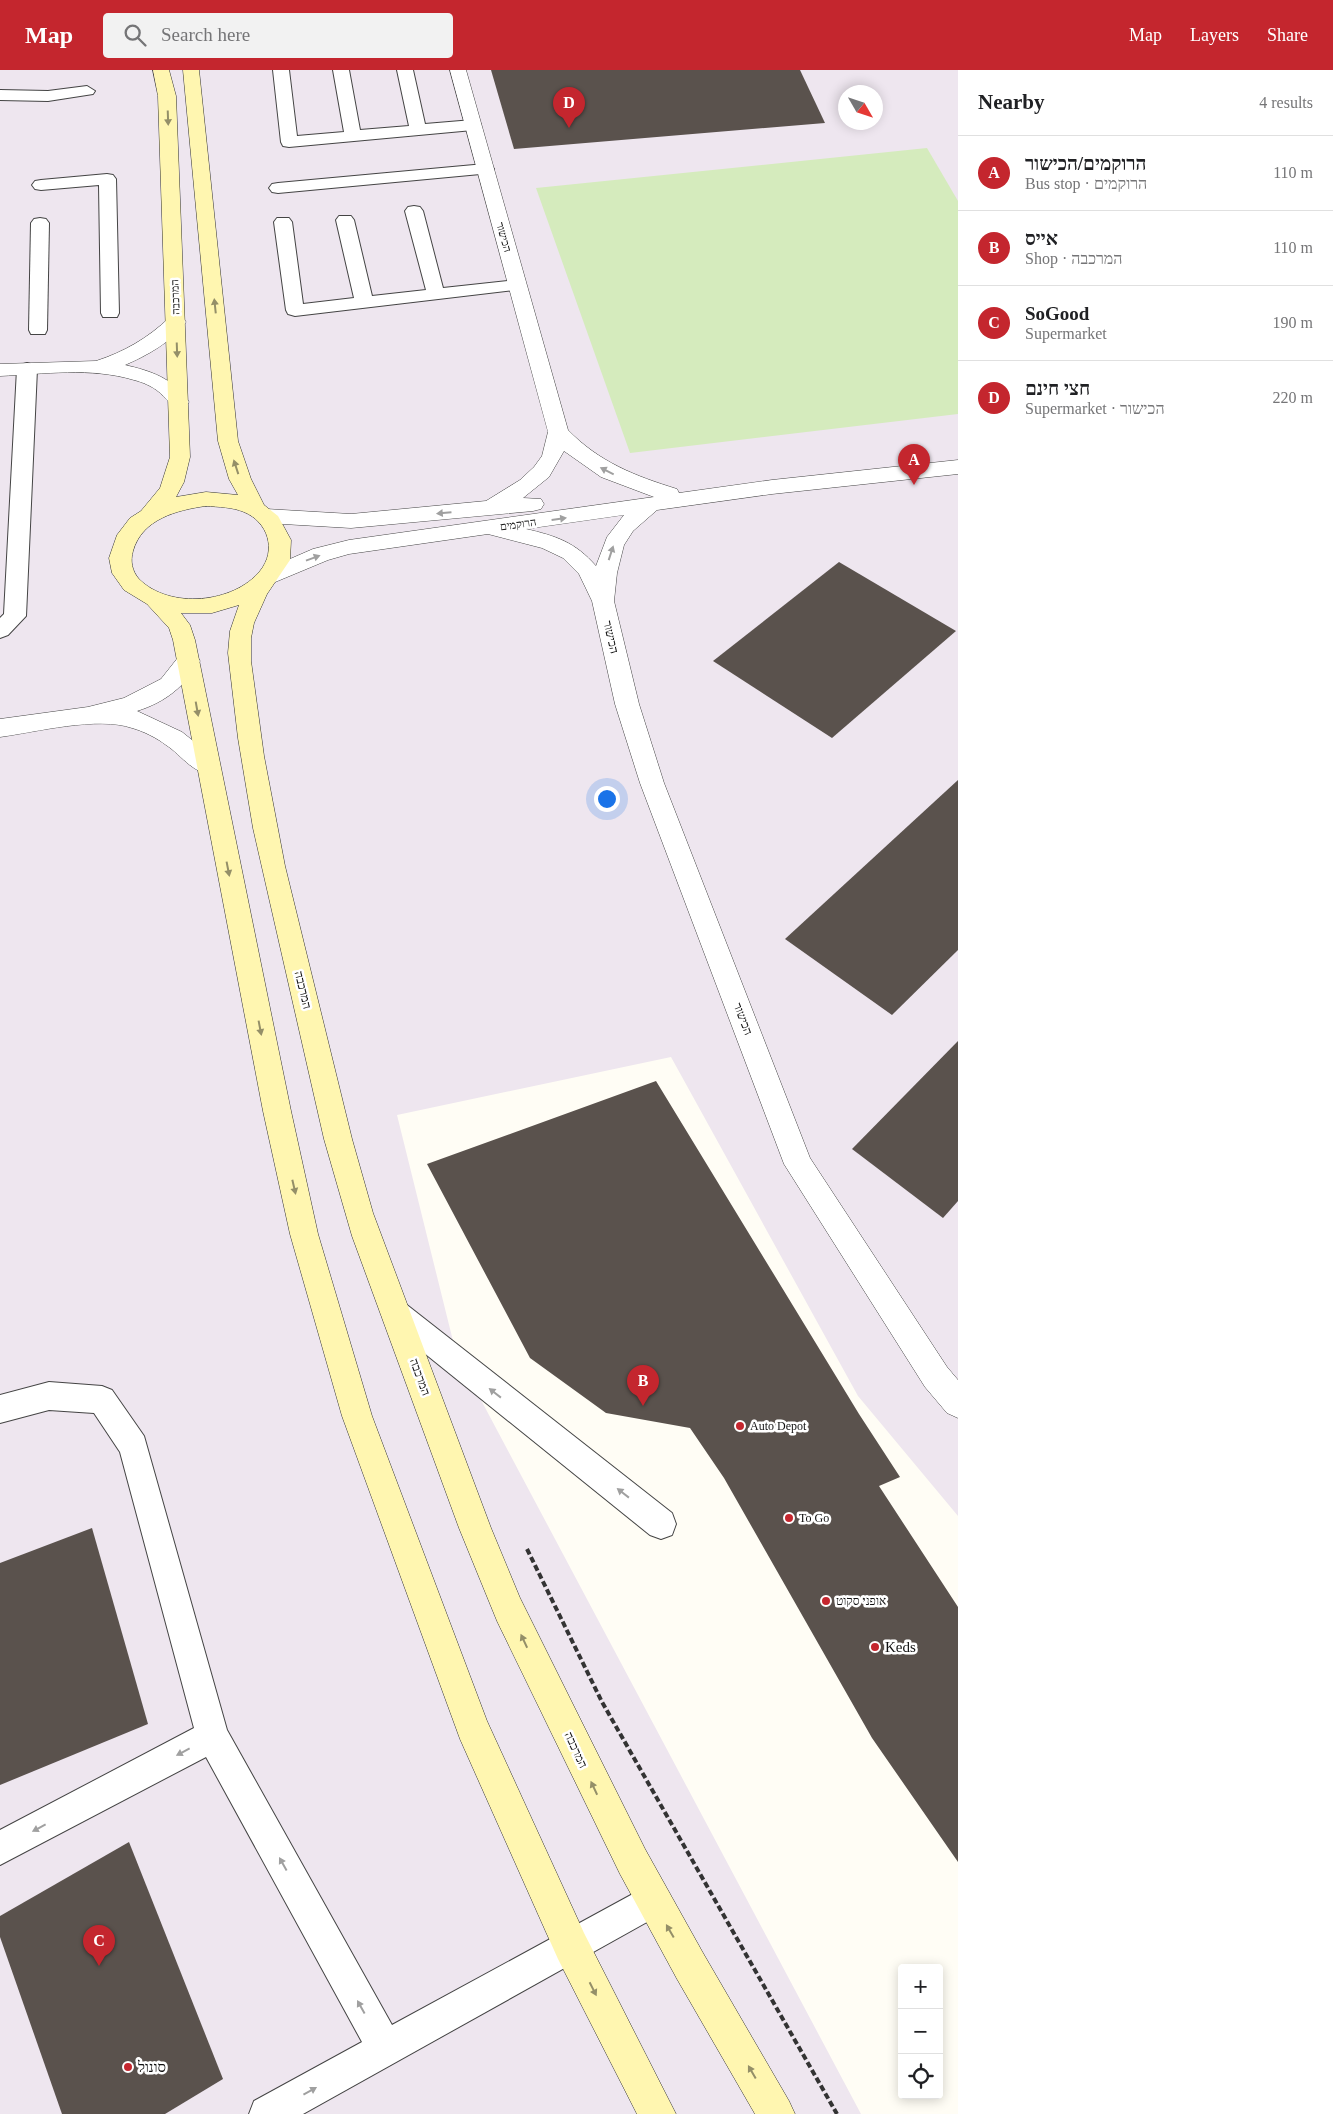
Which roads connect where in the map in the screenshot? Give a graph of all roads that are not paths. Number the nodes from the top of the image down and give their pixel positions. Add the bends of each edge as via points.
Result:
1 (160, 70) edge
2 (191, 70) edge
3 (280, 70) edge
4 (342, 70) edge
5 (404, 70) edge
6 (458, 70) edge
7 (87, 92) dead end
8 (0, 95) edge
9 (473, 125) junction
10 (418, 130) junction
11 (352, 136) junction
12 (485, 169) junction
13 (41, 185) dead end
14 (278, 188) dead end
15 (414, 211) dead end
16 (345, 220) dead end
17 (283, 222) dead end
18 (40, 223) dead end
19 (517, 285) junction
20 (436, 294) junction
21 (364, 302) junction
22 (110, 313) dead end
23 (176, 322) junction
24 (38, 330) dead end
25 (97, 368) junction
26 (27, 369) junction
27 (0, 370) edge
28 (179, 402) junction
29 (558, 432) junction
30 (958, 467) edge
31 (772, 487) junction
32 (669, 494) junction
33 (650, 505) junction
34 (261, 513) junction
35 (149, 515) junction
36 (487, 519) junction
37 (264, 581) junction
38 (158, 601) junction
39 (603, 601) junction
40 (0, 630) edge
41 (188, 661) junction
42 (88, 715) junction
43 (0, 728) edge
44 (208, 766) junction
45 (397, 1314) junction
46 (958, 1403) edge
47 (0, 1409) edge
48 (661, 1524) dead end
49 (212, 1736) junction
50 (0, 1848) edge
51 (653, 1900) junction
52 (571, 1946) junction
53 (385, 2049) junction
54 (267, 2114) edge
55 (658, 2114) edge
56 (776, 2114) edge

1 -> 23 street, המרכבה via 167,96
34 -> 2 street via 240,479 228,441
3 - 11 lane via 289,142
4 - 11 lane
5 - 10 lane
6 - 9 street, הכישור
7 - 8 lane via 48,96
9 - 10 lane
9 - 12 street, הכישור
10 - 11 lane
12 - 14 lane
12 - 19 street, הכישור
13 - 22 lane via 107,179
15 - 20 lane
16 - 21 lane
17 - 21 lane via 294,310
18 - 24 lane
19 - 20 lane
19 - 29 street, הכישור
20 - 21 lane
23 - 25 street via 144,348
23 -> 28 street, המרכבה
25 - 26 street
25 - 28 street via 122,370 147,378 165,386
26 - 27 street
26 - 40 lane via 15,616
28 - 35 street, המרכבה via 177,478 170,492
32 -> 29 street, הכישור via 608,473 582,457
29 - 36 street via 553,454 543,470
30 - 31 street, הרוקמים
31 - 32 street, הרוקמים
31 - 33 street, הרוקמים
32 - 36 street, הרוקמים via 561,501
36 -> 33 street, הרוקמים
39 -> 33 street, הכישור via 606,569 614,545 624,528
34 - 35 street via 246,505 220,499 194,499
36 -> 34 street, הרוקמים via 351,521
34 - 37 street via 278,532 282,550 275,569
35 - 38 street via 133,528 122,544 120,561 125,577 138,591
37 -> 36 street, הרוקמים via 312,558 348,547
36 - 39 street, הכישור via 570,553 588,570
37 - 38 street via 237,598 210,606 181,606
37 - 45 street, המרכבה via 244,619 238,642 246,718 265,833 353,1193
38 - 41 street via 178,625
39 - 46 street, הכישור via 627,704 652,783 798,1164 936,1377
41 - 42 street via 170,684 143,700
41 -> 44 street
42 - 43 street
42 - 44 street via 135,719 174,738
44 -> 52 street via 304,1234 357,1416 472,1727
48 -> 45 lane
51 -> 45 street, המרכבה via 598,1797 497,1583
47 - 49 lane via 49,1396 102,1400 133,1446
49 -> 50 lane
53 -> 49 lane
51 - 52 lane
56 -> 51 street, המרכבה
52 - 53 lane
52 -> 55 street
54 -> 53 lane

